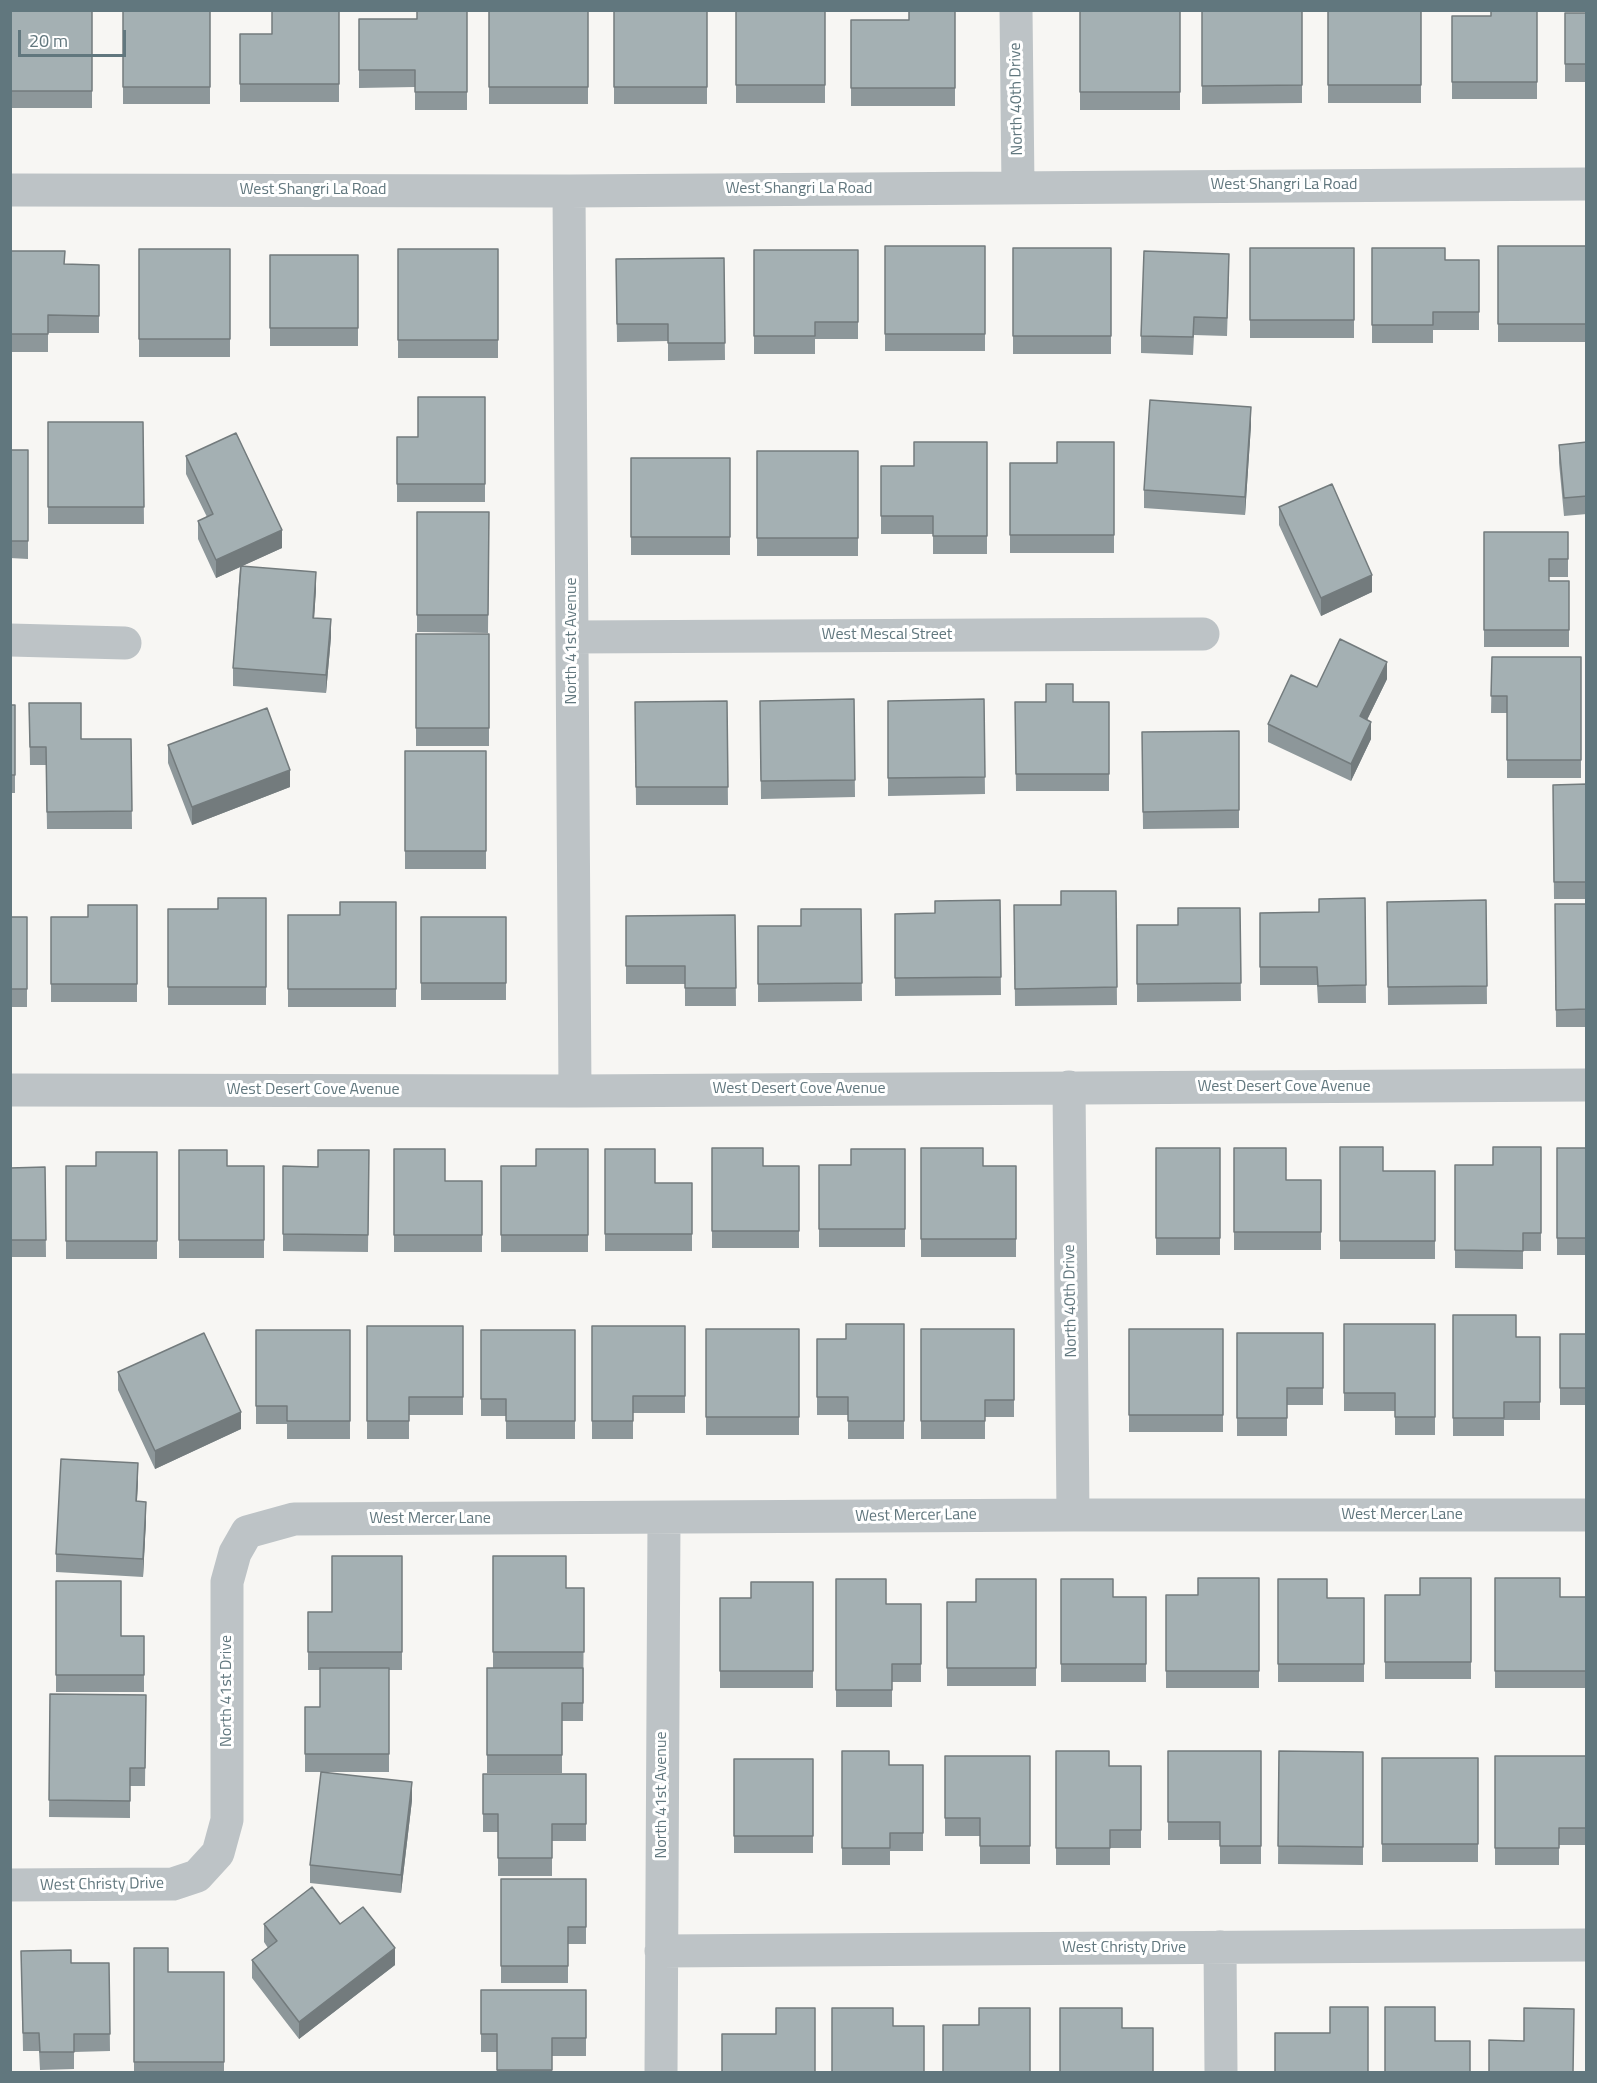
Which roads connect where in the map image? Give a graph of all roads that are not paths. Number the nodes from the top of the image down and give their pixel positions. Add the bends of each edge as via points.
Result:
1 (1016, 10) edge
2 (1587, 184) edge
3 (1018, 187) junction
4 (10, 190) edge
5 (568, 191) junction
6 (1203, 634) dead end
7 (572, 637) junction
8 (10, 640) edge
9 (125, 643) dead end
10 (1587, 1084) edge
11 (1069, 1087) junction
12 (10, 1090) edge
13 (575, 1091) junction
14 (1073, 1515) junction
15 (1587, 1515) edge
16 (663, 1518) junction
17 (247, 1532) joint
18 (218, 1853) joint
19 (10, 1885) edge
20 (1587, 1945) edge
21 (1220, 1947) junction
22 (662, 1951) junction
23 (662, 2073) edge
24 (1221, 2073) edge

1 - 3 street, North 40th Drive
2 - 3 street, West Shangri La Road
3 - 5 street, West Shangri La Road
4 - 5 street, West Shangri La Road
5 - 7 street, North 41st Avenue
6 - 7 street, West Mescal Street
7 - 13 street, North 41st Avenue
8 - 9 street
10 - 11 street, West Desert Cove Avenue
11 - 13 street, West Desert Cove Avenue
11 - 14 street, North 40th Drive
12 - 13 street, West Desert Cove Avenue
14 - 15 street, West Mercer Lane
14 - 16 street, West Mercer Lane
16 - 17 street, West Mercer Lane via 294,1519
16 - 22 street, North 41st Avenue
17 - 18 street, North 41st Drive via 235,1552 227,1582 227,1820
18 - 19 street, West Christy Drive via 197,1876 173,1884
20 - 21 street, West Christy Drive
21 - 22 street, West Christy Drive
21 - 24 street
22 - 23 street, North 41st Avenue

